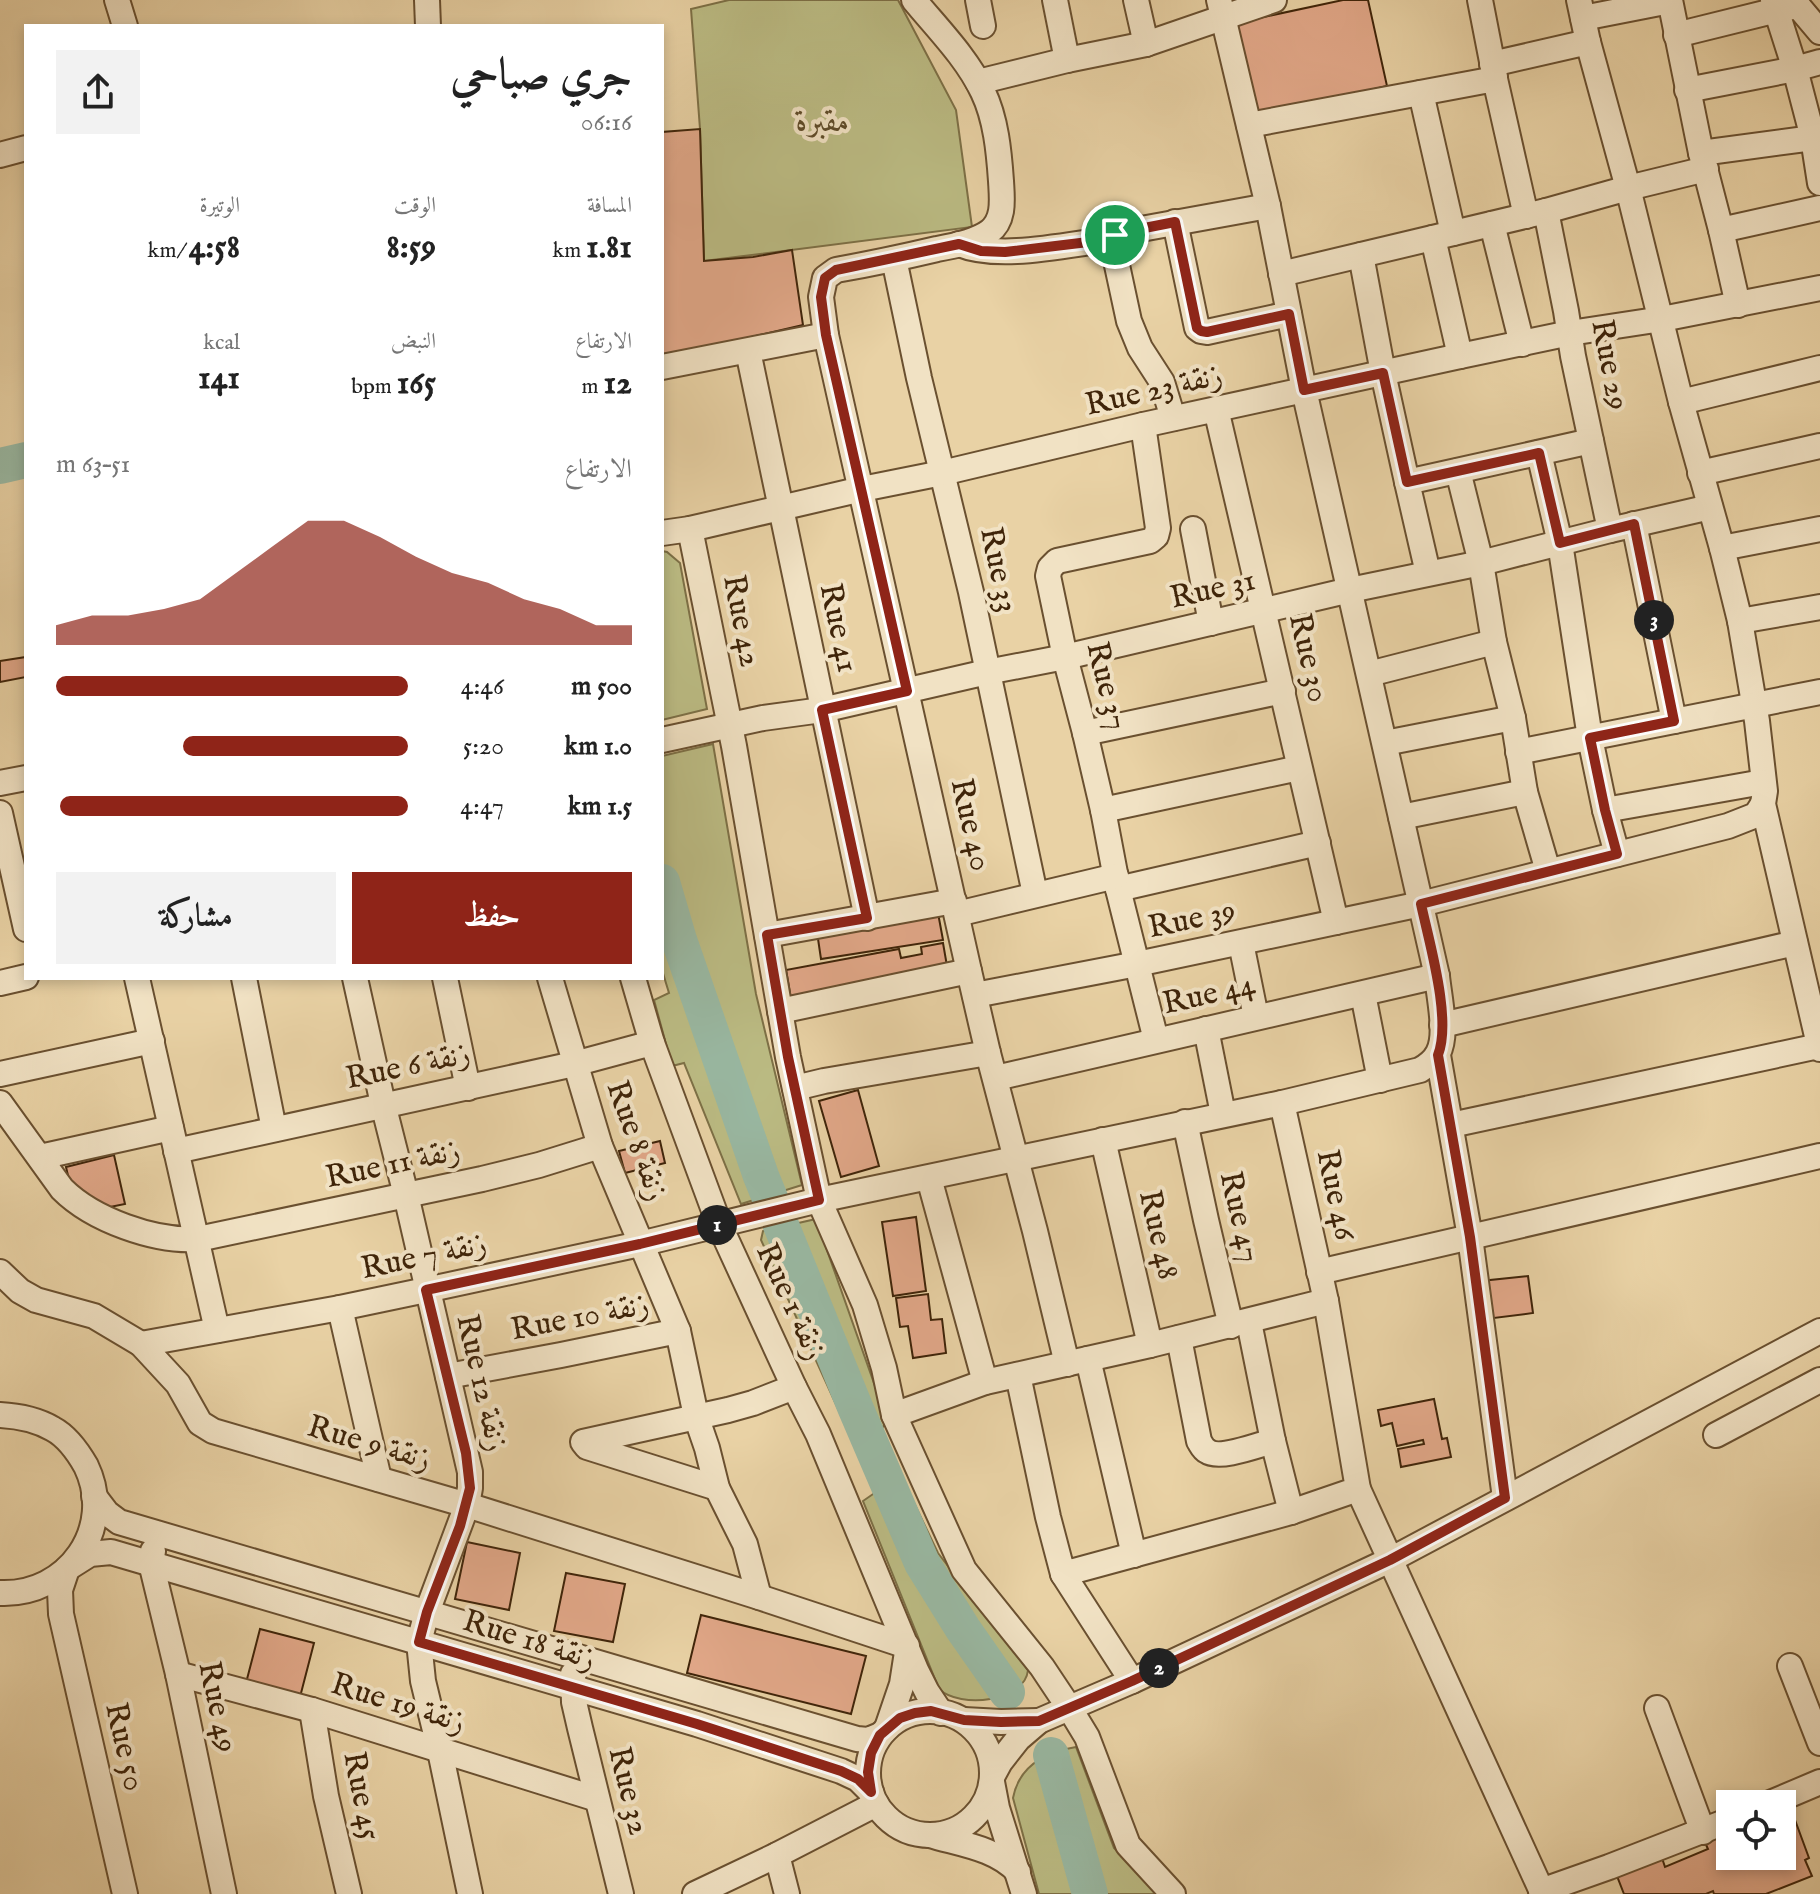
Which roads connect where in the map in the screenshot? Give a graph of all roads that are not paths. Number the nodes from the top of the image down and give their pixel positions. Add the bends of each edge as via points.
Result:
1 (117, 0) edge
2 (427, 0) edge
3 (914, 0) edge
4 (978, 0) edge
5 (1055, 0) edge
6 (1136, 0) edge
7 (1274, 0) edge
8 (1480, 0) edge
9 (1670, 0) edge
10 (1785, 4) edge
11 (1222, 8) edge
12 (1581, 9) edge
13 (124, 24) edge
14 (428, 24) edge
15 (983, 26) dead end
16 (1820, 32) edge
17 (1676, 35) junction
18 (1588, 42) junction
19 (1146, 44) junction
20 (1067, 60) junction
21 (1820, 62) edge
22 (1795, 69) junction
23 (1494, 72) junction
24 (978, 82) junction
25 (1687, 90) junction
26 (1421, 93) junction
27 (1249, 125) junction
28 (1816, 137) edge
29 (24, 149) edge
30 (0, 155) edge
31 (1703, 161) junction
32 (1820, 183) edge
33 (1628, 188) junction
34 (1268, 206) junction
35 (1820, 208) edge
36 (1536, 214) junction
37 (1175, 222) junction
38 (1492, 224) junction
39 (1721, 230) junction
40 (1443, 236) junction
41 (1113, 239) junction
42 (959, 244) junction
43 (1361, 255) junction
44 (894, 259) junction
45 (1281, 274) junction
46 (1820, 288) edge
47 (1738, 305) junction
48 (1289, 314) junction
49 (1662, 319) junction
50 (1570, 333) junction
51 (826, 335) junction
52 (1522, 344) junction
53 (748, 351) junction
54 (1460, 356) junction
55 (664, 367) edge
56 (1820, 368) edge
57 (1383, 373) junction
58 (1304, 390) junction
59 (1681, 402) junction
60 (1216, 409) junction
61 (1173, 418) junction
62 (1143, 425) junction
63 (1591, 441) junction
64 (1820, 446) edge
65 (1539, 453) junction
66 (1458, 471) junction
67 (942, 473) junction
68 (1700, 473) junction
69 (1407, 482) junction
70 (862, 489) junction
71 (1710, 507) junction
72 (780, 508) junction
73 (1634, 524) junction
74 (690, 529) junction
75 (1193, 529) dead end
76 (1820, 529) edge
77 (1610, 530) junction
78 (664, 533) edge
79 (1560, 543) junction
80 (1722, 548) junction
81 (1481, 563) junction
82 (1428, 573) junction
83 (1350, 590) junction
84 (1820, 607) edge
85 (1264, 611) junction
86 (1740, 621) junction
87 (1211, 623) junction
88 (1494, 642) junction
89 (1065, 657) junction
90 (987, 672) junction
91 (1369, 674) junction
92 (907, 691) junction
93 (1283, 691) junction
94 (1820, 692) edge
95 (1755, 704) junction
96 (822, 710) junction
97 (1513, 718) junction
98 (1674, 721) junction
99 (729, 725) junction
100 (1085, 733) junction
101 (1590, 738) junction
102 (664, 740) edge
103 (1385, 743) junction
104 (1518, 752) junction
105 (1299, 768) junction
106 (24, 778) edge
107 (0, 783) edge
108 (1525, 792) junction
109 (1763, 793) junction
110 (1103, 810) junction
111 (1605, 810) junction
112 (0, 813) edge
113 (1401, 817) junction
114 (1318, 843) junction
115 (1617, 854) junction
116 (1548, 871) junction
117 (1117, 882) junction
118 (14, 890) edge
119 (1035, 894) junction
120 (1421, 904) junction
121 (956, 907) junction
122 (867, 918) junction
123 (24, 922) edge
124 (1336, 922) junction
125 (767, 935) junction
126 (1241, 943) junction
127 (1795, 943) junction
128 (1137, 964) junction
129 (969, 971) junction
130 (1437, 976) junction
131 (24, 977) edge
132 (137, 980) edge
133 (244, 980) edge
134 (355, 980) edge
135 (445, 980) edge
136 (551, 980) edge
137 (634, 980) edge
138 (0, 983) edge
139 (1363, 994) junction
140 (975, 995) junction
141 (780, 1011) junction
142 (1256, 1017) junction
143 (1442, 1025) junction
144 (1206, 1029) junction
145 (1156, 1040) junction
146 (152, 1041) junction
147 (652, 1043) junction
148 (1820, 1047) edge
149 (988, 1053) junction
150 (1438, 1055) junction
151 (574, 1064) junction
152 (0, 1074) edge
153 (996, 1078) junction
154 (1380, 1080) junction
155 (468, 1088) junction
156 (795, 1088) junction
157 (0, 1103) edge
158 (1282, 1103) junction
159 (383, 1104) junction
160 (1223, 1114) junction
161 (1185, 1122) junction
162 (1451, 1125) junction
163 (274, 1129) junction
164 (173, 1140) junction
165 (1103, 1140) junction
166 (600, 1146) junction
167 (1820, 1156) edge
168 (40, 1157) junction
169 (1016, 1158) junction
170 (929, 1178) junction
171 (406, 1195) junction
172 (819, 1200) junction
173 (719, 1224) junction
174 (1470, 1237) junction
175 (198, 1239) junction
176 (640, 1244) junction
177 (0, 1272) edge
178 (1319, 1272) junction
179 (426, 1290) junction
180 (1326, 1301) junction
181 (340, 1308) junction
182 (1240, 1324) junction
183 (217, 1330) junction
184 (678, 1331) junction
185 (1820, 1331) edge
186 (1179, 1338) junction
187 (141, 1344) junction
188 (1150, 1345) junction
189 (1077, 1362) junction
190 (1018, 1375) junction
191 (448, 1376) junction
192 (1820, 1380) edge
193 (985, 1382) junction
194 (794, 1387) junction
195 (0, 1415) edge
196 (894, 1415) junction
197 (696, 1416) junction
198 (1716, 1435) dead end
199 (1273, 1441) junction
200 (379, 1479) junction
201 (717, 1488) junction
202 (1358, 1489) junction
203 (94, 1496) junction
204 (1505, 1498) junction
205 (467, 1505) junction
206 (1291, 1512) junction
207 (157, 1533) junction
208 (1134, 1555) junction
209 (1390, 1560) junction
210 (151, 1563) junction
211 (69, 1568) junction
212 (1063, 1574) junction
213 (8, 1594) edge
214 (759, 1597) junction
215 (427, 1612) junction
216 (61, 1614) junction
217 (419, 1642) junction
218 (907, 1646) junction
219 (574, 1655) junction
220 (1790, 1666) dead end
221 (178, 1674) junction
222 (1132, 1681) junction
223 (573, 1688) junction
224 (1657, 1708) dead end
225 (1070, 1709) junction
226 (312, 1710) junction
227 (952, 1717) junction
228 (1039, 1721) junction
229 (884, 1732) junction
230 (1820, 1743) edge
231 (440, 1751) junction
232 (992, 1778) junction
233 (1820, 1782) edge
234 (1796, 1792) edge
235 (874, 1798) junction
236 (597, 1799) junction
237 (1716, 1826) edge
238 (1703, 1832) junction
239 (928, 1835) junction
240 (777, 1855) junction
241 (1021, 1883) edge
242 (1542, 1892) edge
243 (125, 1894) edge
244 (224, 1894) edge
245 (349, 1894) edge
246 (470, 1894) edge
247 (621, 1894) edge
248 (695, 1894) edge
249 (787, 1894) edge
250 (1173, 1894) edge

1 - 13 street
2 - 14 street
3 - 24 street
4 - 15 street
5 - 20 street
6 - 19 street
7 - 11 street
8 - 23 street, Rue 29
9 - 12 street
9 - 17 street
10 - 16 street
10 - 17 street
10 - 22 street
11 - 19 street
11 - 27 street
12 - 18 street
17 - 25 street
18 - 23 street
18 - 33 street
19 - 20 street
20 - 24 street
21 - 22 street
22 - 25 street
22 - 28 street
23 - 26 street
23 - 36 street, Rue 29
24 - 42 street via 994,126 1003,203 993,228
25 - 31 street
26 - 27 street
26 - 40 street
27 - 34 street
28 - 31 street
28 - 32 street
29 - 30 street
31 - 33 street
31 - 39 street
33 - 36 street
33 - 49 street
34 - 37 street
34 - 45 street
35 - 39 street
36 - 38 street
36 - 50 street, Rue 29
37 - 41 street via 1119,233
37 - 48 street via 1197,328 1207,332
38 - 40 street
38 - 52 street
39 - 47 street
40 - 43 street
40 - 54 street
41 - 42 street via 1005,252
41 - 61 street via 1129,321 1162,382
42 - 44 street
43 - 45 street
43 - 57 street
44 - 51 street, Rue 40 via 836,270 825,278 821,297
44 - 67 street, Rue 33
45 - 48 street
46 - 47 street, Rue 23 زنقة
47 - 49 street, Rue 23 زنقة
48 - 58 street
49 - 50 street, Rue 23 زنقة
49 - 59 street
50 - 52 street, Rue 23 زنقة
50 - 63 street, Rue 29
51 - 53 street
51 - 70 street, Rue 40
52 - 54 street, Rue 23 زنقة
53 - 55 street
53 - 72 street, Rue 41
54 - 57 street, Rue 23 زنقة
56 - 59 street
57 - 58 street, Rue 23 زنقة
57 - 69 street
58 - 60 street, Rue 23 زنقة
58 - 83 street
59 - 68 street
60 - 61 street, Rue 23 زنقة
60 - 85 street, Rue 30
61 - 62 street, Rue 23 زنقة
62 - 67 street, Rue 23 زنقة
62 - 89 street, Rue 37 via 1156,536 1053,564 1048,576
63 - 65 street
63 - 77 street, Rue 29
64 - 68 street
65 - 66 street
65 - 79 street
66 - 69 street
66 - 81 street
67 - 70 street, Rue 23 زنقة
67 - 90 street, Rue 33
68 - 71 street
69 - 82 street
70 - 72 street, Rue 23 زنقة
70 - 92 street, Rue 40
71 - 73 street, Rue 31
71 - 80 street
72 - 74 street, Rue 23 زنقة
72 - 96 street, Rue 41
73 - 77 street, Rue 31
73 - 98 street
74 - 78 street, Rue 23 زنقة
74 - 99 street, Rue 42
75 - 87 street
76 - 80 street
77 - 79 street, Rue 31
79 - 81 street, Rue 31
79 - 101 street
80 - 86 street
81 - 82 street, Rue 31
81 - 88 street
82 - 83 street, Rue 31
83 - 85 street, Rue 31
83 - 91 street
84 - 86 street
85 - 87 street, Rue 31
85 - 93 street, Rue 30
86 - 95 street
87 - 89 street, Rue 31
88 - 91 street
88 - 97 street
89 - 90 street, Rue 31
89 - 100 street, Rue 37
90 - 92 street, Rue 31
90 - 119 street, Rue 33
91 - 103 street
92 - 96 street, Rue 31
92 - 121 street, Rue 40
93 - 100 street
93 - 105 street, Rue 30
94 - 95 street
95 - 98 street
95 - 109 street
96 - 99 street, Rue 31
96 - 122 street, Rue 41
97 - 103 street
97 - 104 street
98 - 101 street
99 - 102 street, Rue 31
99 - 125 street, Rue 42
100 - 110 street, Rue 37
101 - 104 street
101 - 111 street
103 - 113 street
104 - 108 street
105 - 110 street
105 - 114 street, Rue 30
106 - 107 street
108 - 113 street
108 - 116 street
109 - 111 street
109 - 115 street, Rue 39 via 1759,813 1752,818
109 - 127 street
110 - 117 street, Rue 37
111 - 115 street
112 - 118 street
113 - 120 street
114 - 117 street
114 - 124 street, Rue 30
115 - 116 street, Rue 39
116 - 120 street, Rue 39
117 - 119 street
117 - 128 street, Rue 37
118 - 123 street
119 - 121 street
120 - 124 street, Rue 39
120 - 130 street
121 - 122 street
121 - 129 street, Rue 40
122 - 125 street
124 - 126 street, Rue 39
125 - 141 street, Rue 42
126 - 128 street, Rue 39
126 - 142 street
127 - 143 street
127 - 148 street
128 - 140 street, Rue 39
128 - 145 street, Rue 37
129 - 140 street, Rue 40
129 - 141 street
130 - 139 street, Rue 44
130 - 143 street
131 - 138 street
132 - 146 street
133 - 163 street
134 - 159 street, Rue 12 زنقة
135 - 155 street
136 - 151 street, Rue 8 زنقة
137 - 147 street, Rue 1 زنقة
139 - 142 street, Rue 44
139 - 154 street
140 - 149 street, Rue 40
141 - 156 street, Rue 42
142 - 144 street, Rue 44
143 - 150 street
144 - 145 street, Rue 44
144 - 160 street
145 - 153 street, Rue 44
146 - 152 street
146 - 164 street
147 - 151 street, Rue 6 زنقة
147 - 173 street, Rue 1 زنقة
148 - 162 street
149 - 153 street, Rue 40
149 - 156 street
150 - 154 street, Rue 7 زنقة via 1420,1070
150 - 162 street
151 - 155 street, Rue 6 زنقة
151 - 166 street, Rue 8 زنقة
153 - 169 street, Rue 40
154 - 158 street, Rue 7 زنقة
155 - 159 street, Rue 6 زنقة
156 - 172 street, Rue 42
157 - 168 street, Rue 11 زنقة
158 - 160 street, Rue 7 زنقة
158 - 178 street, Rue 46
159 - 163 street, Rue 6 زنقة
159 - 171 street, Rue 12 زنقة
160 - 161 street, Rue 7 زنقة
161 - 165 street, Rue 7 زنقة
161 - 182 street, Rue 47 via 1206,1220
162 - 174 street
163 - 164 street, Rue 6 زنقة
164 - 168 street, Rue 6 زنقة
164 - 175 street
165 - 169 street, Rue 7 زنقة
165 - 188 street, Rue 48
166 - 171 street, Rue 11 زنقة
166 - 176 street, Rue 8 زنقة
167 - 174 street
168 - 175 street, Rue 11 زنقة via 62,1189 82,1206 156,1236
169 - 170 street, Rue 7 زنقة
169 - 189 street, Rue 40
170 - 172 street, Rue 7 زنقة
170 - 193 street
171 - 175 street, Rue 11 زنقة
171 - 179 street, Rue 12 زنقة
172 - 173 street, Rue 7 زنقة
172 - 196 street, Rue 42 via 865,1305
173 - 176 street, Rue 7 زنقة
173 - 194 street, Rue 1 زنقة
174 - 178 street
174 - 204 street
175 - 183 street
176 - 179 street, Rue 7 زنقة
176 - 184 street, Rue 8 زنقة
177 - 187 street, Rue 9 زنقة via 36,1300 94,1316
178 - 180 street, Rue 46
179 - 181 street, Rue 7 زنقة
179 - 191 street, Rue 12 زنقة
180 - 182 street
180 - 202 street, Rue 46
181 - 183 street, Rue 7 زنقة
181 - 200 street
182 - 186 street
182 - 199 street, Rue 47
183 - 187 street, Rue 7 زنقة
184 - 191 street, Rue 10 زنقة
184 - 197 street, Rue 8 زنقة
185 - 204 street
186 - 188 street
186 - 199 street via 1204,1450 1227,1454
187 - 200 street, Rue 9 زنقة via 178,1384 206,1427
188 - 189 street
189 - 190 street
189 - 208 street, Rue 40
190 - 193 street
190 - 212 street
191 - 205 street, Rue 12 زنقة via 470,1472
192 - 198 street
193 - 196 street
194 - 197 street
194 - 218 street, Rue 1 زنقة
195 - 203 street via 27,1417 56,1430 78,1452
196 - 225 street, Rue 42 via 964,1570
197 - 201 street, Rue 8 زنقة
197 - 201 street via 583,1443
199 - 206 street, Rue 47
200 - 205 street, Rue 9 زنقة
201 - 214 street, Rue 8 زنقة via 745,1544
202 - 206 street
202 - 209 street, Rue 46
203 - 207 street, Rue 18 زنقة via 119,1522
203 - 211 street via 88,1540
204 - 209 street
205 - 214 street, Rue 9 زنقة
205 - 215 street, Rue 12 زنقة
206 - 208 street
207 - 210 street, Rue 49
207 - 215 street, Rue 18 زنقة
208 - 212 street
209 - 222 street
209 - 242 street, Rue 46
210 - 211 street, Rue 18 زنقة via 111,1552 90,1554
210 - 217 street, Rue 18 زنقة
210 - 221 street, Rue 49
211 - 213 street, Rue 18 زنقة via 47,1585
211 - 216 street, Rue 50 via 60,1590
212 - 222 street
213 - 216 street via 42,1601
214 - 218 street, Rue 9 زنقة
215 - 217 street
215 - 219 street, Rue 18 زنقة
216 - 243 street, Rue 50
217 - 223 street, Rue 18 زنقة
217 - 231 street
218 - 227 street, Rue 1 زنقة via 927,1692
218 - 229 street via 902,1684
219 - 223 street, Rue 32
219 - 229 street, Rue 18 زنقة via 857,1739
220 - 230 street
221 - 226 street, Rue 19 زنقة
221 - 244 street, Rue 49
222 - 225 street
223 - 235 street, Rue 18 زنقة via 841,1771 858,1779
223 - 236 street, Rue 32
224 - 238 street
225 - 228 street
225 - 250 street, Rue 42 via 1087,1737 1128,1845
226 - 231 street, Rue 19 زنقة
226 - 245 street, Rue 45
227 - 228 street
227 - 229 street via 915,1713
227 - 232 street via 976,1730 986,1744
228 - 232 street via 1018,1739
229 - 235 street via 871,1753 868,1772
231 - 236 street, Rue 19 زنقة
231 - 246 street
232 - 239 street via 977,1814 963,1826
232 - 241 street
233 - 234 street
235 - 239 street via 890,1820
235 - 240 street
236 - 247 street, Rue 32
237 - 238 street
238 - 242 street
239 - 241 street via 993,1853 1008,1861
240 - 248 street
240 - 249 street

